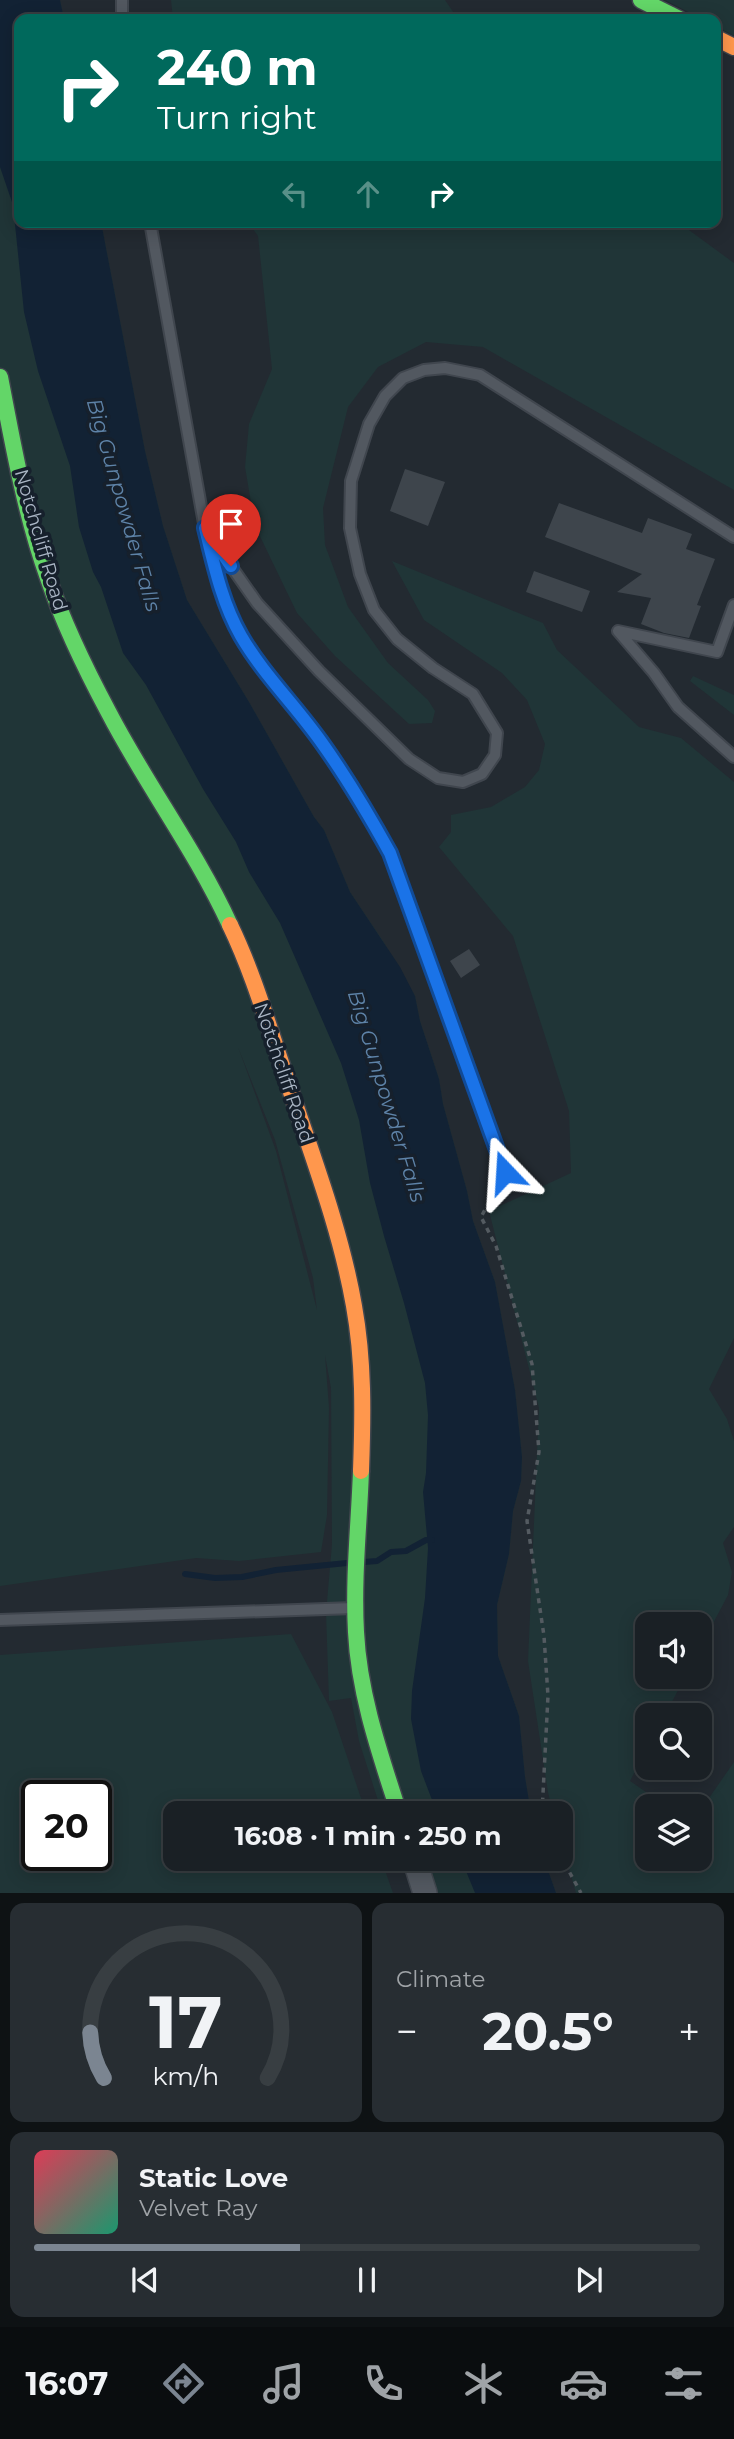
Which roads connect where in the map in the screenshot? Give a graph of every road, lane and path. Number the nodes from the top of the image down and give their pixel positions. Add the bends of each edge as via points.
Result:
1 (641, 0) edge
2 (668, 14) edge
3 (151, 228) edge
4 (0, 377) edge
5 (205, 528) junction
6 (734, 537) edge
7 (734, 605) edge
8 (734, 757) edge
9 (505, 1172) joint
10 (355, 1608) junction
11 (0, 1620) edge
12 (395, 1801) edge
13 (543, 1801) edge
14 (418, 1871) edge
15 (569, 1871) edge
16 (425, 1893) edge
17 (581, 1893) edge

1 - 2 street
3 - 5 lane
4 - 10 street, Notchcliff Road via 33,528 64,620 112,718 233,930 320,1179 346,1270 360,1361
5 - 6 lane via 257,603 319,671 409,759 438,778 463,782 482,774 495,755 497,733 473,694 397,639 374,610 349,528 351,481 369,424 385,396 403,378 445,368 480,375
5 - 9 lane via 221,591 240,635 322,742 390,853
7 - 8 lane via 717,652 618,631 678,707
9 - 13 path via 481,1217 496,1245 532,1364 539,1452 527,1521 548,1696
10 - 11 lane
10 - 12 street, Notchcliff Road via 364,1699
14 - 16 street
15 - 17 path

